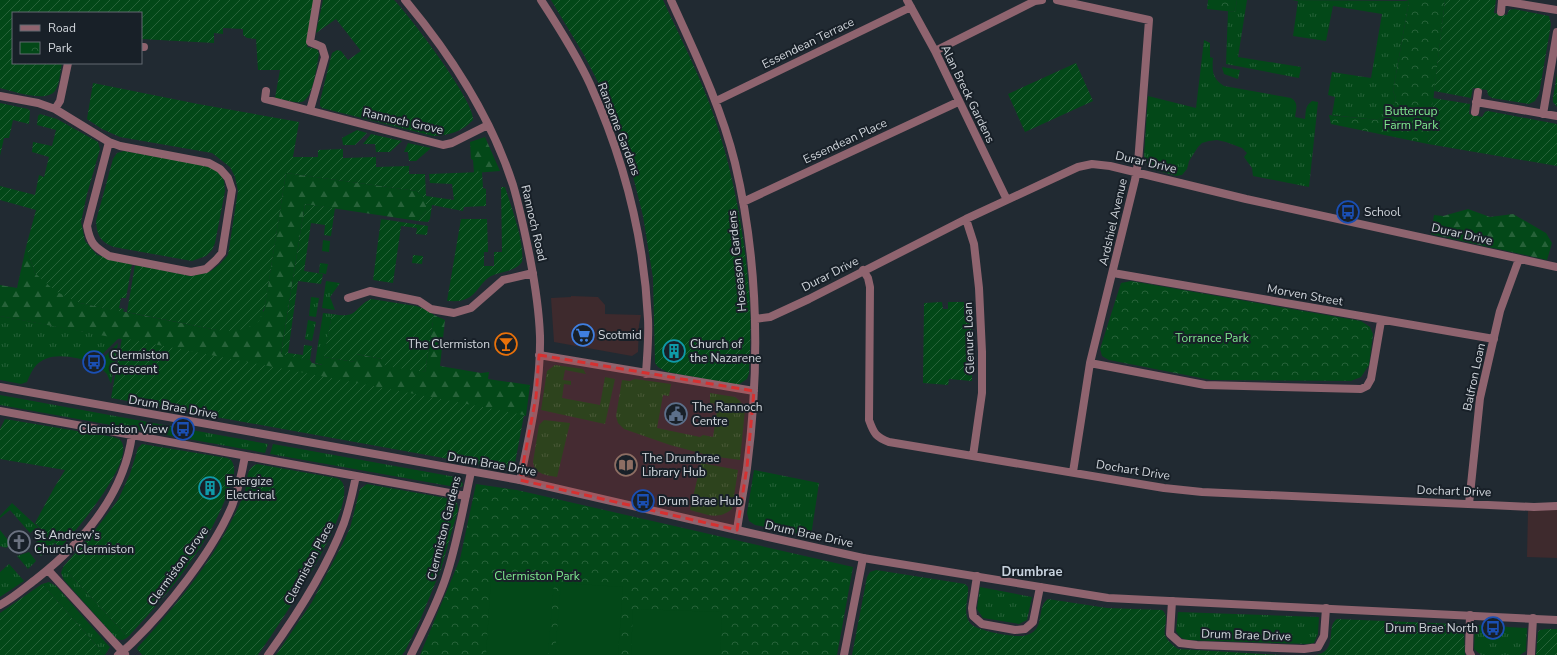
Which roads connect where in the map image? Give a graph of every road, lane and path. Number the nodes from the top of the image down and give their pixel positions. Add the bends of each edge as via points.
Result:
1 (317, 0) edge
2 (405, 0) edge
3 (541, 0) edge
4 (671, 0) edge
5 (1042, 0) edge
6 (1057, 0) edge
7 (1502, 0) edge
8 (909, 4) edge
9 (1557, 10) edge
10 (1501, 12) dead end
11 (1557, 32) edge
12 (934, 51) junction
13 (68, 64) edge
14 (266, 91) dead end
15 (1478, 92) dead end
16 (0, 96) edge
17 (716, 101) junction
18 (958, 102) junction
19 (1476, 102) junction
20 (55, 109) junction
21 (310, 110) junction
22 (1475, 112) dead end
23 (1543, 114) junction
24 (1557, 116) edge
25 (488, 125) junction
26 (109, 142) junction
27 (1136, 172) junction
28 (1007, 200) junction
29 (743, 202) junction
30 (966, 219) junction
31 (1519, 259) junction
32 (1557, 268) edge
33 (864, 270) junction
34 (533, 273) junction
35 (1113, 273) junction
36 (348, 298) dead end
37 (755, 319) junction
38 (1381, 320) junction
39 (1494, 339) junction
40 (539, 355) junction
41 (1090, 363) junction
42 (646, 374) junction
43 (0, 387) edge
44 (754, 391) junction
45 (0, 411) edge
46 (132, 435) junction
47 (246, 456) junction
48 (973, 456) junction
49 (470, 472) junction
50 (1073, 472) junction
51 (356, 476) junction
52 (520, 480) junction
53 (466, 496) junction
54 (1469, 504) junction
55 (1557, 506) edge
56 (737, 530) junction
57 (863, 558) junction
58 (48, 570) junction
59 (977, 576) junction
60 (1040, 587) junction
61 (1172, 601) junction
62 (0, 605) edge
63 (1326, 608) junction
64 (1470, 615) junction
65 (1533, 618) junction
66 (1557, 620) edge
67 (122, 654) edge
68 (268, 655) edge
69 (411, 655) edge
70 (844, 655) edge
71 (1471, 655) edge
72 (1531, 655) edge

1 - 21 street via 310,42 322,47 325,57
2 - 25 street, Rannoch Road via 451,62
3 - 42 street, Ransome Gardens via 589,83 614,141 628,186 639,237 646,290
4 - 17 street, Hoseason Gardens
5 - 12 street via 1035,1
6 - 27 street, Ardshiel Avenue via 1149,20
7 - 9 street
7 - 10 street
8 - 12 street, Alan Breck Gardens
8 - 17 street, Essendean Terrace
11 - 23 street
12 - 18 street, Alan Breck Gardens
13 - 20 street via 60,101
14 - 21 street, Rannoch Grove via 265,99
15 - 19 street
16 - 20 street
17 - 29 street, Hoseason Gardens via 735,162
18 - 28 street, Alan Breck Gardens
18 - 29 street, Essendean Place
19 - 22 street
19 - 23 street
20 - 26 street
21 - 25 street, Rannoch Grove via 443,145
23 - 24 street
25 - 34 street, Rannoch Road via 513,185
26 - 26 street via 87,226 90,240 98,250 109,256 191,272 206,269 222,253 232,190 228,178 209,162
27 - 28 street, Durar Drive via 1092,164 1078,166
27 - 31 street, Durar Drive
27 - 35 street, Ardshiel Avenue
28 - 30 street, Durar Drive
29 - 37 street, Hoseason Gardens via 754,286
30 - 33 street, Durar Drive
30 - 48 street, Glenure Loan via 974,244 982,352 982,393
31 - 32 street, Durar Drive
31 - 39 street, Balfron Loan via 1500,312
33 - 37 street, Durar Drive via 770,317
33 - 48 street, Dochart Drive via 870,287 869,420 873,430 878,437 889,442
34 - 36 street via 502,280 471,308 454,313 432,309 419,301 370,291
34 - 40 street, Rannoch Road via 538,302
35 - 38 street, Morven Street
35 - 41 street, Ardshiel Avenue
37 - 44 street, Hoseason Gardens
38 - 39 street, Morven Street
38 - 41 street via 1371,379 1367,386 1361,389 1205,385
39 - 54 street, Balfron Loan via 1480,398
40 - 42 street
40 - 52 street, Rannoch Road via 535,403
41 - 50 street, Ardshiel Avenue
42 - 44 street
43 - 49 street, Drum Brae Drive
44 - 56 street, Hoseason Gardens via 747,467
45 - 46 street
46 - 47 street
46 - 58 street via 125,468 112,495 83,535
47 - 51 street
47 - 67 street, Clermiston Grove via 232,506 203,557 154,620
48 - 50 street, Dochart Drive
49 - 52 street, Drum Brae Drive
49 - 53 street, Clermiston Gardens
50 - 54 street, Dochart Drive via 1202,492
51 - 53 street
51 - 68 street, Clermiston Place via 344,522 334,545 309,592
52 - 56 street, Drum Brae Drive
53 - 69 street, Clermiston Gardens via 445,580
54 - 55 street, Dochart Drive
56 - 57 street, Drum Brae Drive
57 - 59 street, Drum Brae Drive
57 - 70 street
58 - 62 street
58 - 67 street
59 - 60 street, Drum Brae Drive
59 - 60 street via 973,616 982,624 1016,630 1025,629 1033,622
60 - 61 street, Drum Brae Drive via 1108,598
61 - 63 street, Drum Brae Drive
61 - 63 street, Drum Brae Drive via 1170,634 1180,642 1197,645 1304,649 1318,647 1324,636
63 - 64 street, Drum Brae Drive
64 - 65 street, Drum Brae Drive
64 - 71 street
65 - 66 street, Drum Brae Drive
65 - 72 street

